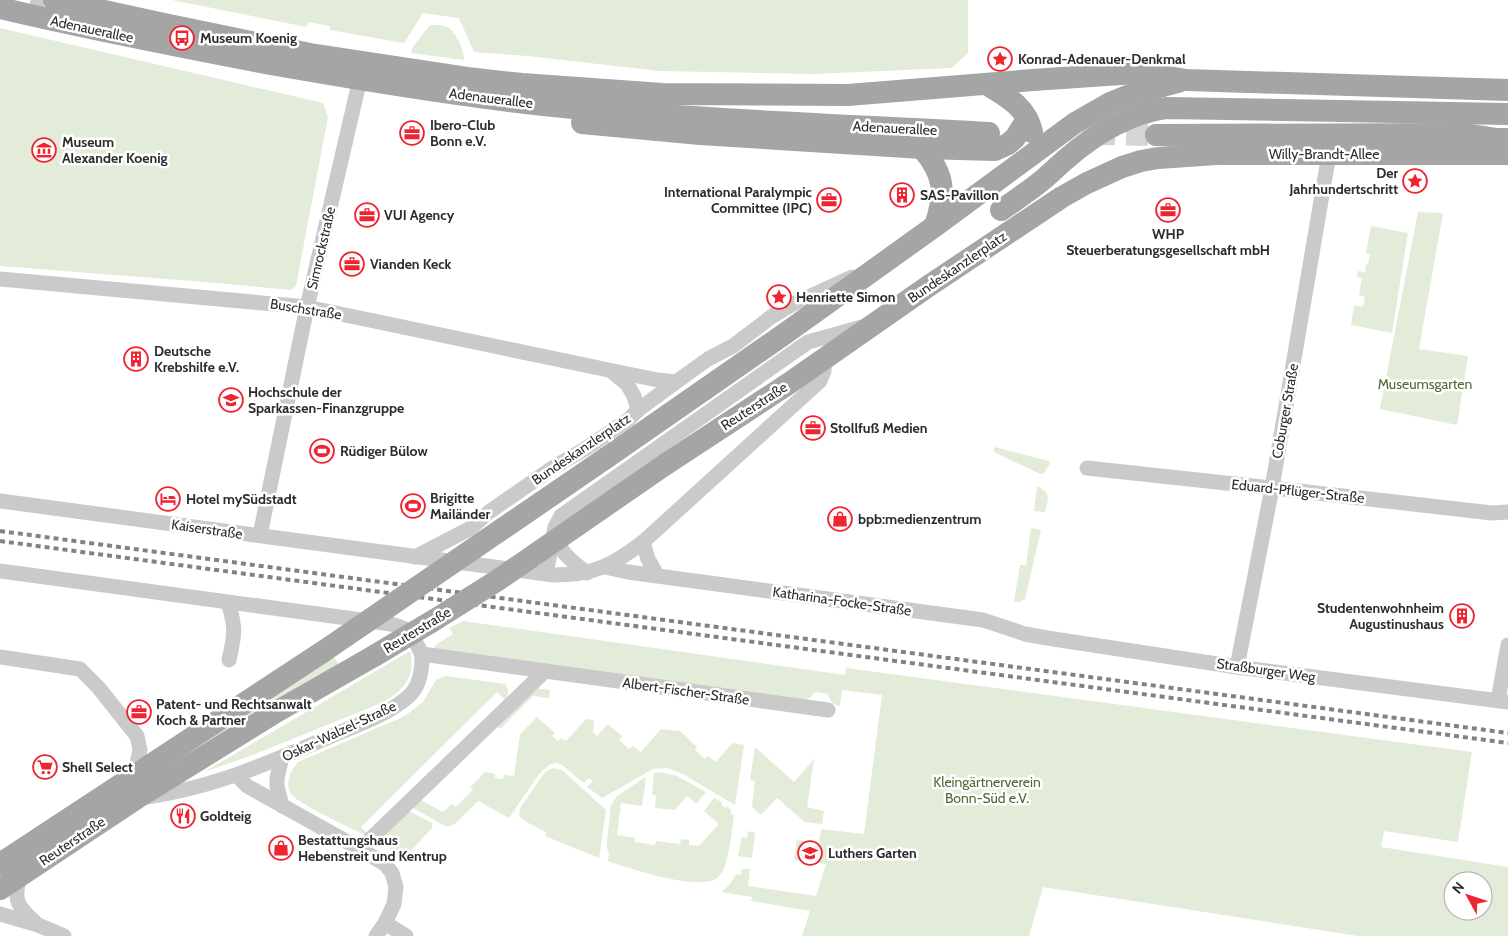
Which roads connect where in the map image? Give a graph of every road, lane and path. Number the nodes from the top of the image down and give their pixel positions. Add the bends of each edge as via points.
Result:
1 (54, 0) edge
2 (0, 8) edge
3 (36, 8) edge
4 (360, 80) junction
5 (1186, 80) junction
6 (986, 84) junction
7 (1508, 90) edge
8 (453, 93) junction
9 (1508, 114) edge
10 (1028, 119) junction
11 (1508, 128) edge
12 (989, 133) dead end
13 (1465, 134) junction
14 (1156, 135) tunnel mouth
15 (1508, 139) edge
16 (922, 148) junction
17 (1329, 154) junction
18 (1508, 154) edge
19 (1028, 157) junction
20 (1141, 161) joint
21 (1001, 210) junction
22 (935, 226) junction
23 (967, 261) junction
24 (878, 266) junction
25 (0, 278) edge
26 (307, 307) junction
27 (806, 318) joint
28 (875, 323) junction
29 (825, 358) junction
30 (608, 369) junction
31 (676, 382) junction
32 (638, 410) junction
33 (1087, 468) dead end
34 (1272, 488) junction
35 (0, 501) edge
36 (1508, 512) edge
37 (471, 528) junction
38 (266, 536) junction
39 (553, 536) junction
40 (643, 542) junction
41 (415, 557) junction
42 (469, 564) junction
43 (605, 567) junction
44 (0, 570) edge
45 (587, 573) junction
46 (546, 574) junction
47 (657, 575) junction
48 (228, 602) junction
49 (1025, 634) joint
50 (1508, 645) edge
51 (422, 654) junction
52 (0, 657) edge
53 (229, 660) dead end
54 (1237, 667) junction
55 (545, 671) junction
56 (1503, 701) edge
57 (828, 710) dead end
58 (282, 757) junction
59 (236, 775) junction
60 (135, 787) junction
61 (282, 806) junction
62 (26, 847) junction
63 (360, 849) junction
64 (0, 864) edge
65 (10, 878) edge
66 (0, 889) edge
67 (0, 914) edge
68 (385, 923) junction
69 (38, 925) junction
70 (64, 936) edge
71 (376, 936) edge
72 (406, 936) edge

1 - 6 main road, Adenauerallee via 315,55 522,84 672,94 848,96
2 - 3 main road, Adenauerallee
3 - 4 main road, Adenauerallee via 145,40
4 - 8 main road, Adenauerallee
4 - 26 street, Simrockstraße
5 - 6 main road via 1136,73
5 - 7 main road
5 - 19 main road, Bundeskanzlerplatz via 1110,103 1075,123
6 - 10 main road via 1015,102
8 - 12 main road, Adenauerallee via 555,106 718,119
8 - 16 main road via 542,120
9 - 21 main road via 1154,110 1098,134
10 - 16 main road via 1008,144 995,150
10 - 19 main road via 1032,136
11 - 13 main road
13 - 14 main road, Willy-Brandt-Allee
13 - 15 main road, Willy-Brandt-Allee
16 - 22 main road via 941,180 941,202
17 - 18 main road, Willy-Brandt-Allee
17 - 20 main road, Willy-Brandt-Allee via 1216,154
17 - 34 street, Coburger Straße
19 - 21 main road
19 - 22 main road, Bundeskanzlerplatz
20 - 23 main road, Bundeskanzlerplatz via 1122,166 1081,186
21 - 23 main road
22 - 24 main road, Bundeskanzlerplatz
23 - 28 main road, Bundeskanzlerplatz
24 - 27 main road, Bundeskanzlerplatz
24 - 31 street, Bundeskanzlerplatz via 791,305
25 - 26 street, Buschstraße
26 - 30 street, Buschstraße
26 - 38 street, Simrockstraße
27 - 60 main road, Reuterstraße, bridge via 324,651
28 - 29 main road, Bundeskanzlerplatz
28 - 39 street via 808,342 561,516
29 - 40 street via 820,380
29 - 60 main road, Reuterstraße, bridge via 436,619 276,712
30 - 31 street, Buschstraße
30 - 32 street, Buschstraße via 627,384
31 - 32 street, Bundeskanzlerplatz
32 - 37 street, Bundeskanzlerplatz via 586,449 489,512
33 - 34 street, Eduard-Pflüger-Straße
34 - 36 street, Eduard-Pflüger-Straße via 1492,514
34 - 54 street, Coburger Straße
35 - 38 street, Kaiserstraße
37 - 41 street
37 - 42 street via 462,546
38 - 41 street, Kaiserstraße
39 - 45 street via 568,559
39 - 46 street
40 - 43 street, Kaiserstraße
40 - 47 street
41 - 42 street, Kaiserstraße
42 - 46 street, Kaiserstraße
43 - 45 street, Kaiserstraße
43 - 47 street, Katharina-Focke-Straße
44 - 48 street
45 - 46 street, Kaiserstraße
47 - 49 street, Katharina-Focke-Straße via 983,620
48 - 51 street via 391,624 406,630
48 - 53 street via 235,633
49 - 54 street, Straßburger Weg
50 - 56 street
51 - 55 street, Albert-Fischer-Straße
51 - 58 street, Oskar-Walzel-Straße via 418,683 397,706
52 - 60 street via 80,669 137,736 140,750
54 - 56 street, Straßburger Weg
55 - 57 street, Albert-Fischer-Straße
55 - 63 street
58 - 59 street, Oskar-Walzel-Straße
58 - 61 street via 277,786
59 - 60 street, Oskar-Walzel-Straße via 172,794
59 - 61 street via 247,786
60 - 62 main road, Reuterstraße
60 - 65 main road, Reuterstraße
61 - 63 street
62 - 64 main road, Reuterstraße
62 - 65 main road
63 - 68 street via 386,864 392,873 396,887 394,904
65 - 66 main road, Reuterstraße
65 - 69 street via 21,910
67 - 69 street
68 - 71 street
68 - 72 street
69 - 70 street

